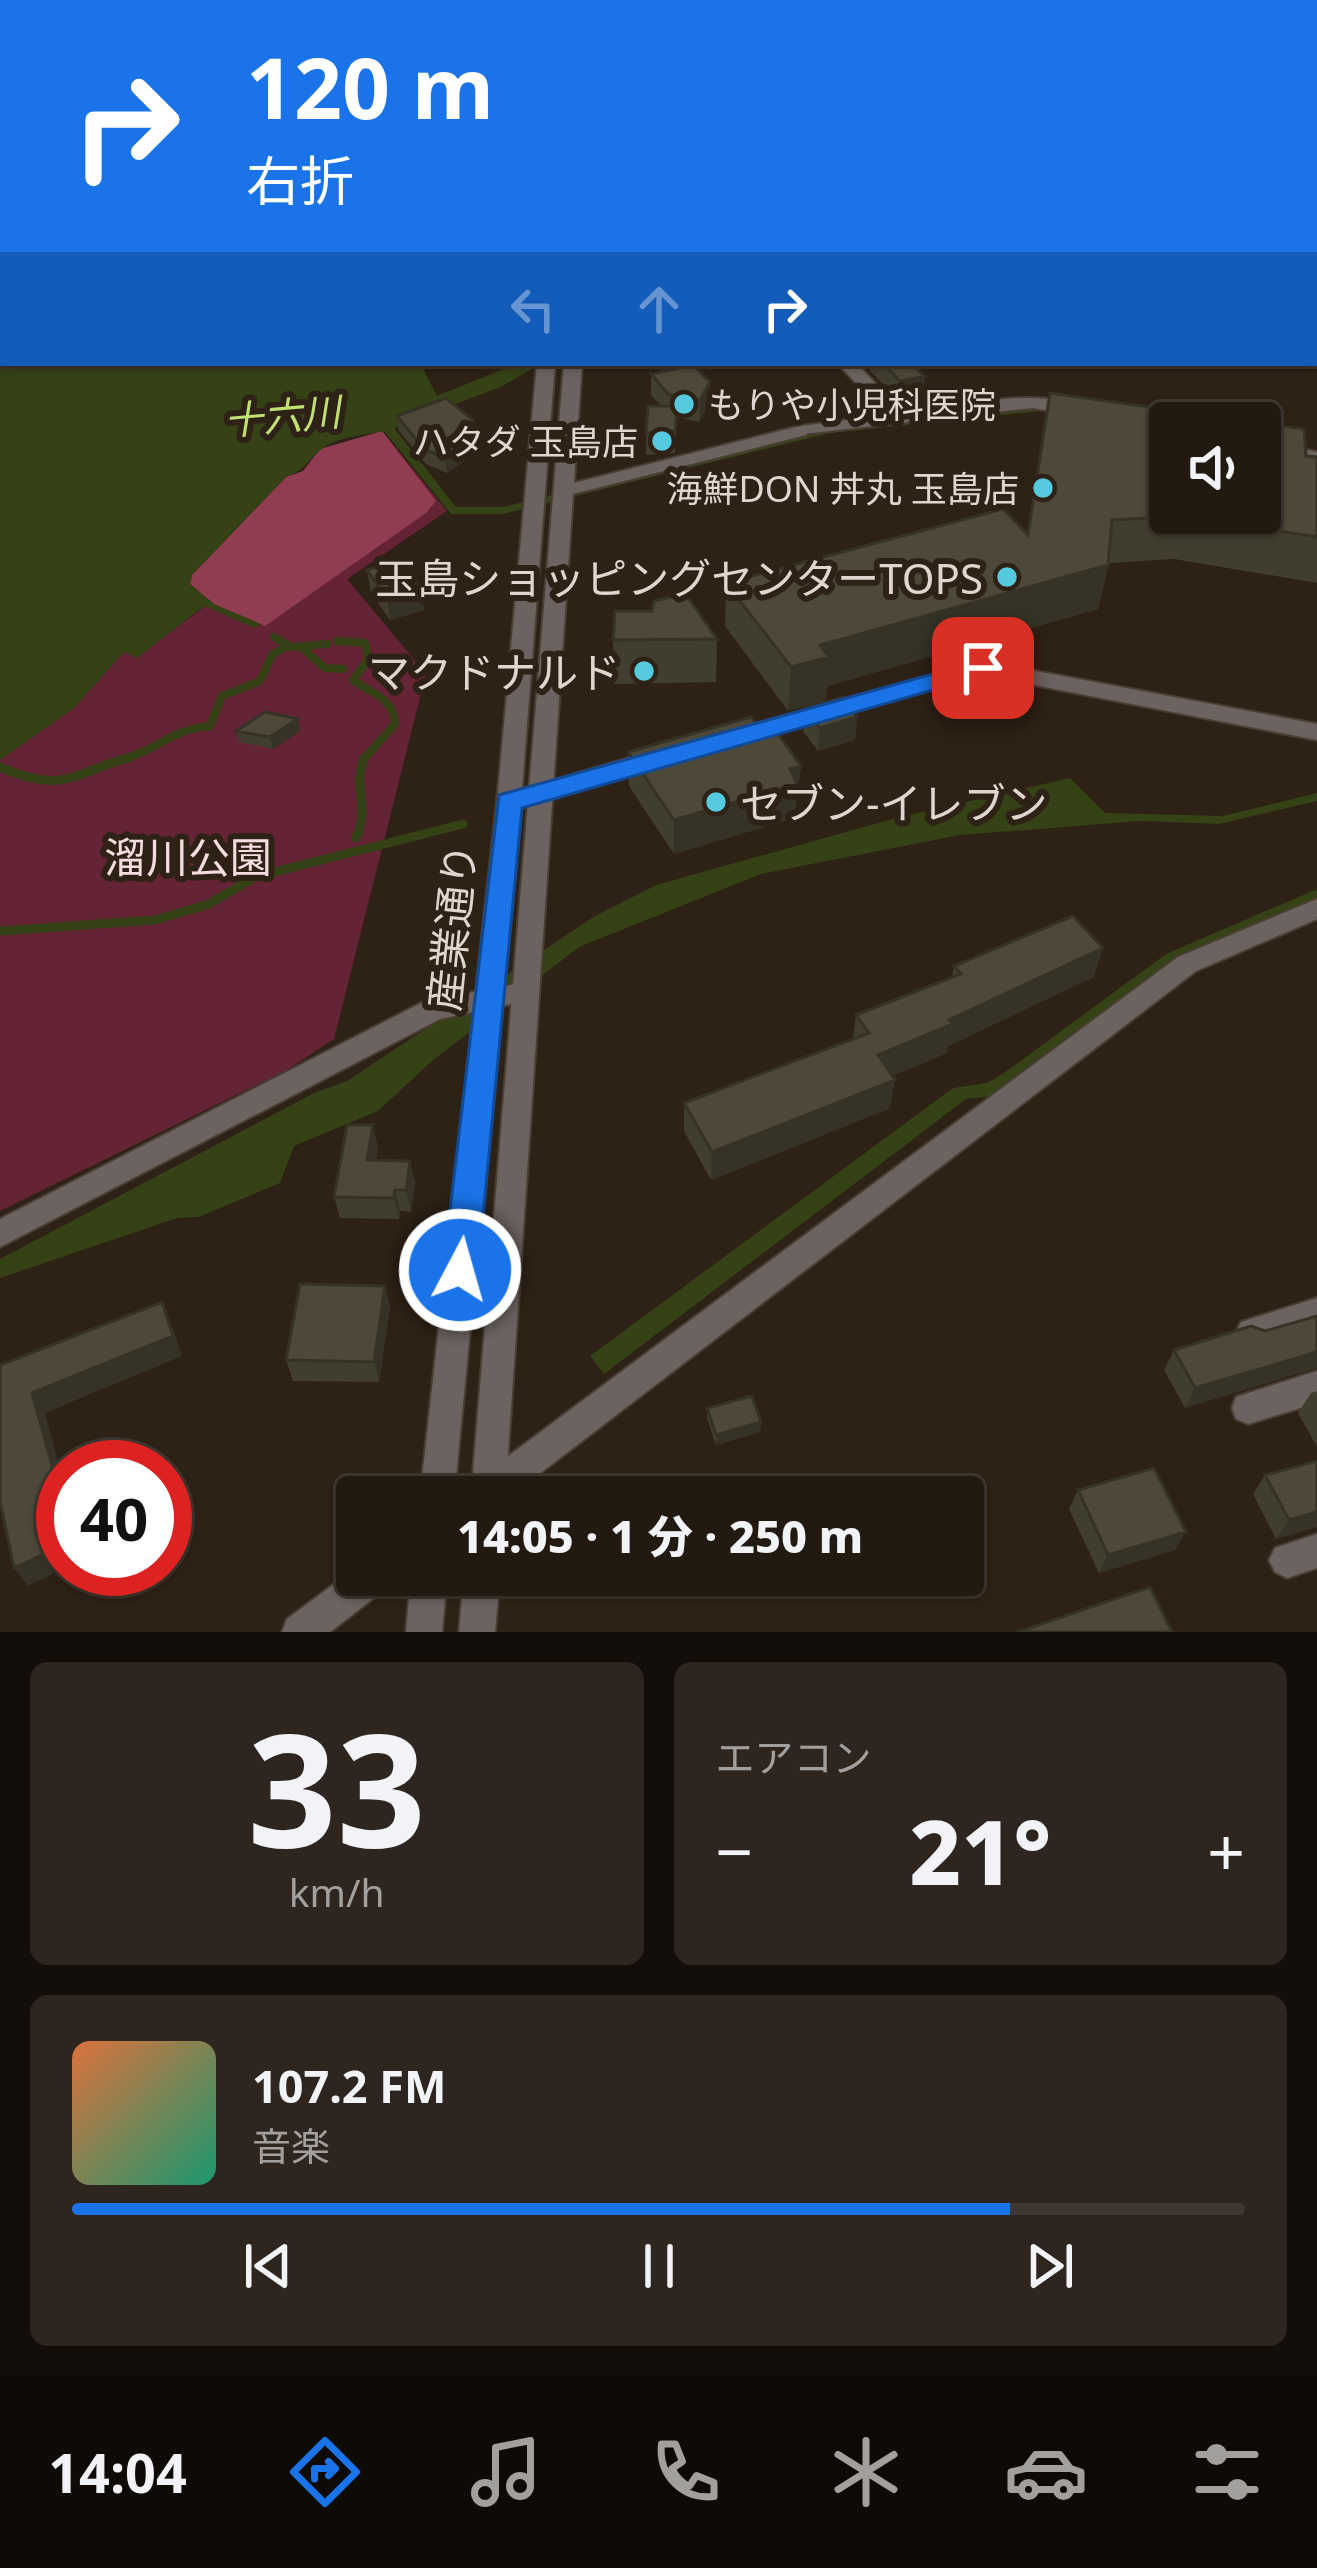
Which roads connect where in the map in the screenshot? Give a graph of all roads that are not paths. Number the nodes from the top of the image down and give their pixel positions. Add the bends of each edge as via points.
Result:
1 (546, 366) edge
2 (573, 366) edge
3 (849, 366) edge
4 (1107, 416) edge
5 (900, 419) junction
6 (1281, 450) edge
7 (1317, 458) edge
8 (563, 491) junction
9 (1317, 732) edge
10 (541, 790) junction
11 (509, 802) junction
12 (1317, 908) edge
13 (526, 992) junction
14 (488, 998) junction
15 (0, 1234) edge
16 (1317, 1313) edge
17 (1252, 1333) edge
18 (1317, 1387) edge
19 (1248, 1408) dead end
20 (439, 1476) edge
21 (487, 1476) edge
22 (510, 1476) edge
23 (348, 1596) edge
24 (427, 1596) edge
25 (480, 1596) edge
26 (300, 1632) edge
27 (424, 1632) edge
28 (477, 1632) edge

1 - 11 street, 産業通り
2 - 8 street, 産業通り
3 - 5 street
4 - 5 street via 1032,403
5 - 8 street via 800,431
6 - 7 street
8 - 10 street, 産業通り
9 - 10 street via 983,668
10 - 11 street
10 - 13 street, 産業通り
11 - 14 street, 産業通り
12 - 22 street via 1187,964
13 - 14 street
13 - 21 street, 産業通り
14 - 15 street via 434,1009
14 - 20 street, 産業通り
16 - 17 street
18 - 19 street
23 - 26 street
24 - 27 street
25 - 28 street

